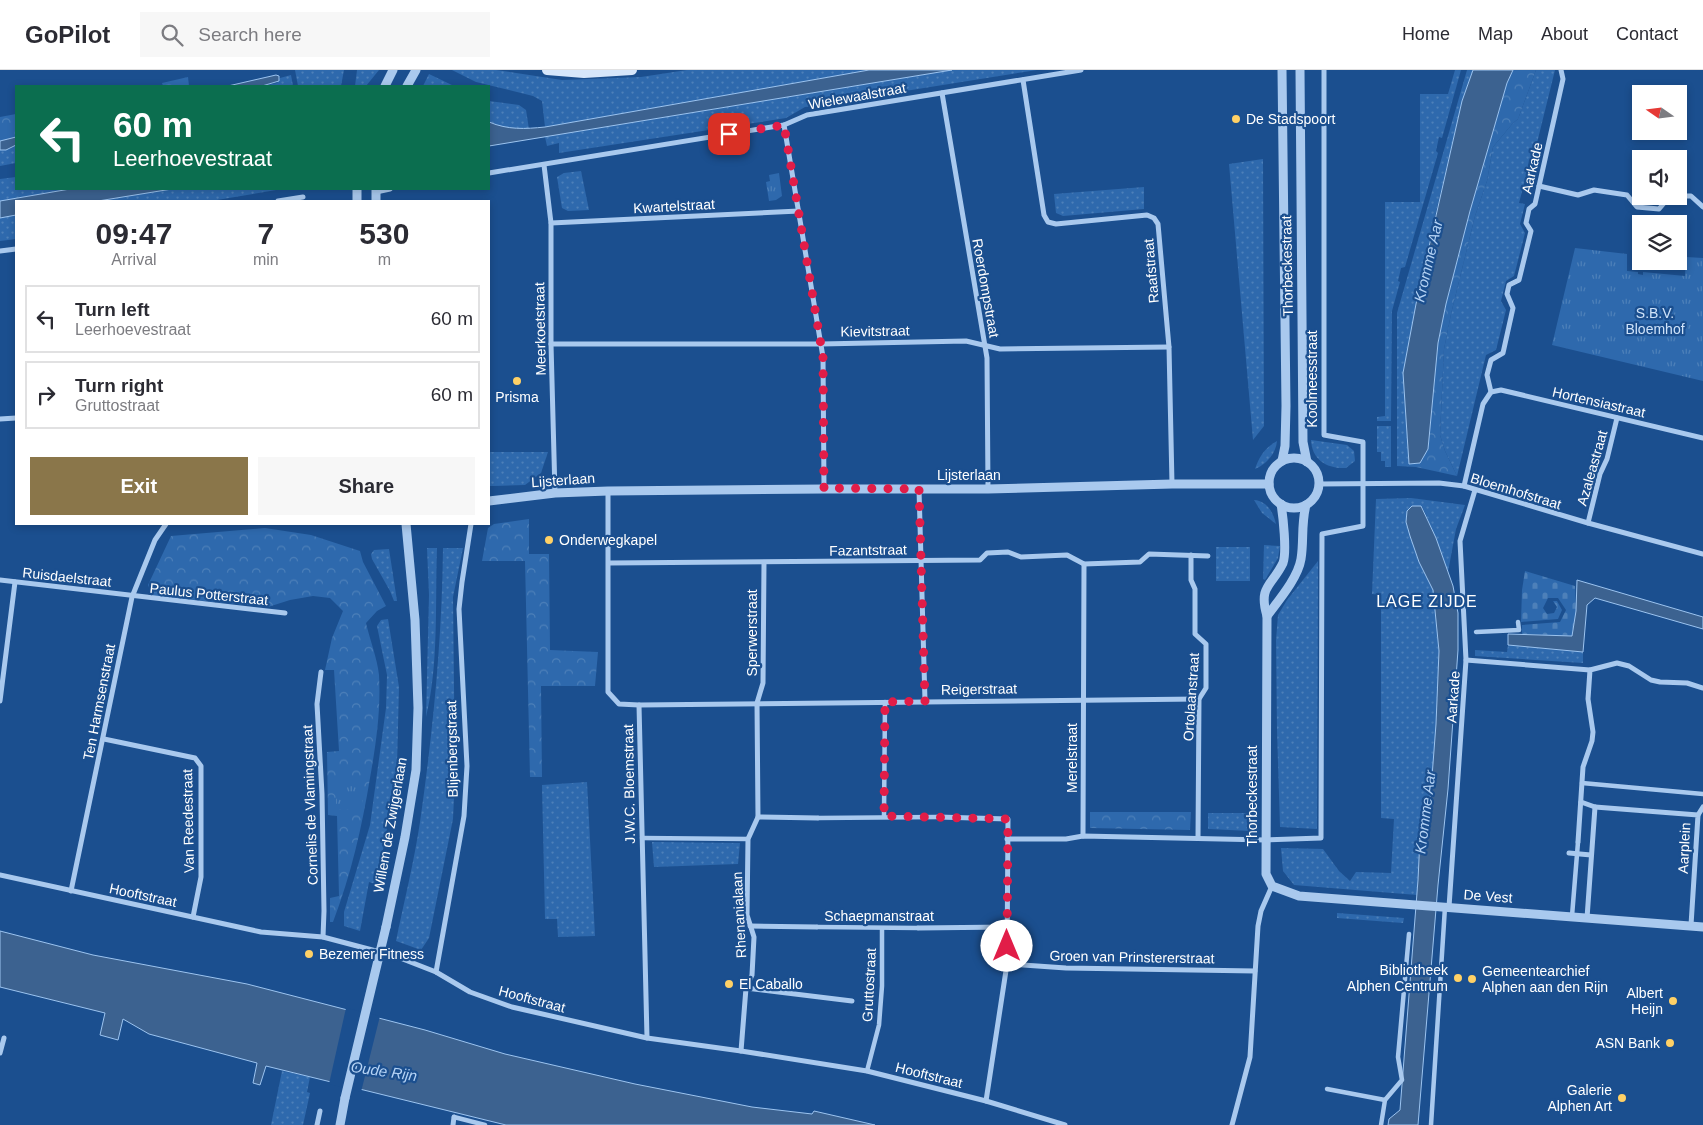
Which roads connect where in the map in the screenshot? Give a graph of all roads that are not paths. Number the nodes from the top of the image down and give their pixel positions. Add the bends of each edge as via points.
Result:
1 (394, 70) edge
2 (416, 70) edge
3 (548, 70) edge
4 (632, 70) edge
5 (1082, 70) edge
6 (1282, 70) edge
7 (1300, 70) edge
8 (1324, 70) edge
9 (1561, 70) edge
10 (1023, 80) junction
11 (386, 85) edge
12 (408, 85) edge
13 (942, 93) junction
14 (784, 125) junction
15 (544, 165) junction
16 (490, 173) edge
17 (1540, 186) junction
18 (303, 197) dead end
19 (284, 200) edge
20 (1703, 207) edge
21 (799, 210) junction
22 (551, 223) junction
23 (15, 249) edge
24 (0, 251) edge
25 (551, 344) junction
26 (821, 344) junction
27 (984, 344) junction
28 (1169, 347) junction
29 (1490, 392) junction
30 (0, 418) edge
31 (15, 418) edge
32 (1617, 418) junction
33 (1703, 438) edge
34 (1282, 461) junction
35 (1307, 462) junction
36 (1363, 483) junction
37 (1172, 484) junction
38 (1269, 484) junction
39 (1319, 484) junction
40 (1464, 486) junction
41 (824, 488) junction
42 (919, 489) junction
43 (988, 489) junction
44 (1476, 490) junction
45 (608, 491) junction
46 (555, 494) junction
47 (490, 501) edge
48 (1281, 504) junction
49 (1306, 505) junction
50 (1588, 524) junction
51 (165, 525) edge
52 (406, 525) edge
53 (472, 525) edge
54 (1703, 554) edge
55 (1191, 555) junction
56 (1208, 556) dead end
57 (921, 560) junction
58 (609, 563) junction
59 (764, 563) junction
60 (1084, 564) junction
61 (0, 580) edge
62 (15, 582) junction
63 (132, 597) junction
64 (284, 613) dead end
65 (1267, 616) junction
66 (1518, 622) dead end
67 (1476, 632) dead end
68 (1466, 660) junction
69 (1590, 670) junction
70 (321, 672) dead end
71 (1703, 688) edge
72 (1083, 699) junction
73 (1199, 699) junction
74 (0, 701) edge
75 (925, 701) junction
76 (885, 702) junction
77 (757, 703) junction
78 (638, 705) junction
79 (104, 739) junction
80 (1582, 783) junction
81 (1703, 794) edge
82 (1581, 802) junction
83 (1595, 807) junction
84 (1703, 807) edge
85 (1698, 815) junction
86 (884, 816) junction
87 (758, 817) junction
88 (938, 817) joint
89 (818, 818) joint
90 (1083, 836) junction
91 (642, 838) junction
92 (1198, 838) junction
93 (1007, 839) junction
94 (748, 840) junction
95 (1266, 840) junction
96 (1578, 842) joint
97 (1569, 853) dead end
98 (1577, 854) junction
99 (1591, 855) junction
100 (0, 875) edge
101 (1272, 886) junction
102 (71, 891) junction
103 (1447, 907) junction
104 (1572, 916) junction
105 (193, 917) junction
106 (1587, 918) junction
107 (750, 926) junction
108 (1691, 926) junction
109 (1007, 927) junction
110 (1703, 927) edge
111 (817, 928) joint
112 (882, 928) junction
113 (918, 928) joint
114 (1408, 934) dead end
115 (323, 937) junction
116 (1007, 964) junction
117 (1255, 971) junction
118 (436, 972) junction
119 (746, 988) junction
120 (852, 1001) dead end
121 (4, 1038) dead end
122 (647, 1038) junction
123 (740, 1050) junction
124 (0, 1053) edge
125 (867, 1071) junction
126 (1327, 1089) dead end
127 (1385, 1100) junction
128 (986, 1101) junction
129 (320, 1111) dead end
130 (454, 1117) joint
131 (317, 1125) edge
132 (340, 1125) edge
133 (453, 1125) edge
134 (485, 1125) edge
135 (1065, 1125) edge
136 (1232, 1125) edge
137 (1381, 1125) edge
138 (1431, 1125) edge

1 - 11 street
2 - 12 street
3 - 4 main road via 584,73
5 - 10 street, Wielewaalstraat
6 - 34 street, Thorbeckestraat via 1286,406
7 - 35 street, Thorbeckestraat via 1303,442
8 - 36 street, Koolmeesstraat via 1324,435 1362,442
9 - 17 street, Aarkade via 1563,79
10 - 13 street, Wielewaalstraat
10 - 28 street, Raafstraat via 1044,215 1048,222 1056,224 1147,215 1158,224
13 - 14 street, Wielewaalstraat via 807,115
13 - 27 street, Roerdompstraat
14 - 15 street, Wielewaalstraat
14 - 21 street
15 - 16 street, Wielewaalstraat
15 - 22 street, Meerkoetstraat
17 - 20 street via 1578,195 1594,190 1627,195 1637,207 1659,209 1670,196 1691,196
17 - 29 street, Aarkade via 1526,223 1531,231 1519,280 1509,285 1507,294 1513,308 1503,353 1491,360 1487,375
18 - 19 street
21 - 22 street, Kwartelstraat
21 - 26 street
22 - 25 street, Meerkoetstraat
23 - 24 street
25 - 26 street, Kievitstraat
25 - 46 street, Meerkoetstraat
26 - 27 street, Kievitstraat via 966,341
26 - 41 street
27 - 28 street, Kievitstraat via 1000,349
27 - 43 street, Roerdompstraat via 987,358
28 - 37 street, Raafstraat
29 - 32 street, Hortensiastraat via 1501,390
29 - 40 street, Aarkade via 1483,404
30 - 31 street
32 - 33 street, Hortensiastraat
32 - 50 street, Azaleastraat
34 - 35 street via 1292,458
34 - 38 street via 1273,471
35 - 39 street via 1316,471
36 - 39 street, Bloemhofstraat
36 - 40 street, Bloemhofstraat
36 - 95 street, Koolmeesstraat via 1363,526 1322,534 1321,838
37 - 38 street, Lijsterlaan
37 - 43 street, Lijsterlaan
38 - 48 street via 1274,498
39 - 49 street via 1315,496
40 - 44 street, Bloemhofstraat
41 - 42 street, Lijsterlaan
41 - 45 street, Lijsterlaan
42 - 43 street, Lijsterlaan
42 - 57 street
44 - 50 street, Bloemhofstraat
44 - 68 street, Aarkade via 1460,541
45 - 46 street, Lijsterlaan
45 - 58 street, J.W.C. Bloemstraat
46 - 47 street, Lijsterlaan
48 - 49 street via 1293,508
48 - 65 street, Thorbeckestraat via 1284,561 1265,589
49 - 65 street via 1297,572
50 - 54 street, Bloemhofstraat
51 - 63 street, Ten Harmsenstraat via 155,540
52 - 132 street, Willem de Zwijgerlaan, bridge via 415,620 416,770 386,927
53 - 118 street, Blijenbergstraat via 459,609 466,766 464,816
55 - 56 street, Fazantstraat
55 - 60 street, Fazantstraat via 1149,554 1140,562
55 - 73 street, Ortolaanstraat via 1195,634 1206,644 1206,688
57 - 59 street, Fazantstraat
57 - 60 street, Fazantstraat via 980,560 987,553 1008,552 1021,557 1067,555
57 - 75 street
58 - 59 street, Fazantstraat
58 - 78 street, J.W.C. Bloemstraat via 608,692 619,704
59 - 77 street, Sperwerstraat via 763,683
60 - 72 street, Merelstraat
61 - 62 street, Ruisdaelstraat
62 - 63 street, Ruisdaelstraat
62 - 74 street
63 - 64 street, Paulus Potterstraat
63 - 79 street, Ten Harmsenstraat
65 - 95 street, Thorbeckestraat
66 - 67 street via 1519,630
68 - 69 street
68 - 103 street, Aarkade
69 - 71 street via 1617,663 1629,666 1652,680 1688,683
69 - 80 street via 1588,699 1593,732
70 - 115 street, Cornelis de Vlamingstraat via 317,704 322,794
72 - 73 street, Reigerstraat
72 - 75 street, Reigerstraat
72 - 90 street, Merelstraat
73 - 92 street, Ortolaanstraat
75 - 76 street, Reigerstraat
76 - 77 street, Reigerstraat
76 - 86 street
77 - 78 street, Reigerstraat
77 - 87 street, Rhenanialaan
78 - 91 street, J.W.C. Bloemstraat
79 - 102 street, Ten Harmsenstraat
79 - 105 street, Van Reedestraat via 195,758 201,766 201,877
80 - 81 street
80 - 82 street
82 - 83 street, Aarplein
82 - 96 street
83 - 85 street, Aarplein
83 - 99 street
84 - 85 street
85 - 108 street, Aarplein
86 - 88 street
86 - 89 street
87 - 89 street
87 - 94 street, Rhenanialaan
88 - 93 street via 1008,819
90 - 92 street
90 - 93 street
91 - 94 street
91 - 122 street, J.W.C. Bloemstraat
92 - 95 street
93 - 109 street
94 - 107 street, Rhenanialaan via 747,915
95 - 101 street, Thorbeckestraat via 1266,874
96 - 98 street
97 - 98 street
98 - 99 street
98 - 104 street
99 - 106 street
100 - 102 street, Hooftstraat
101 - 103 street, De Vest via 1299,896
101 - 117 street via 1261,911
102 - 105 street, Hooftstraat
103 - 104 street, De Vest
103 - 138 street, Aarkade
104 - 106 street, De Vest
105 - 115 street, Hooftstraat via 262,932
106 - 108 street, De Vest
107 - 111 street, Schaepmanstraat
107 - 119 street, Rhenanialaan via 754,937 752,975
108 - 110 street, De Vest
109 - 113 street, Schaepmanstraat
109 - 116 street
111 - 112 street, Schaepmanstraat
112 - 113 street, Schaepmanstraat
112 - 125 street, Gruttostraat via 879,1025
114 - 127 street via 1398,1057 1402,1080
115 - 118 street, Hooftstraat via 395,956
116 - 117 street, Groen van Prinstererstraat
116 - 128 street
117 - 136 street via 1250,1057
118 - 122 street, Hooftstraat via 470,992 512,1007
119 - 120 street
119 - 123 street, Rhenanialaan
121 - 124 street
122 - 123 street, Hooftstraat
123 - 125 street, Hooftstraat
125 - 128 street, Hooftstraat
126 - 127 street
127 - 137 street
128 - 135 street, Hooftstraat
129 - 131 street
130 - 133 street
130 - 134 street

